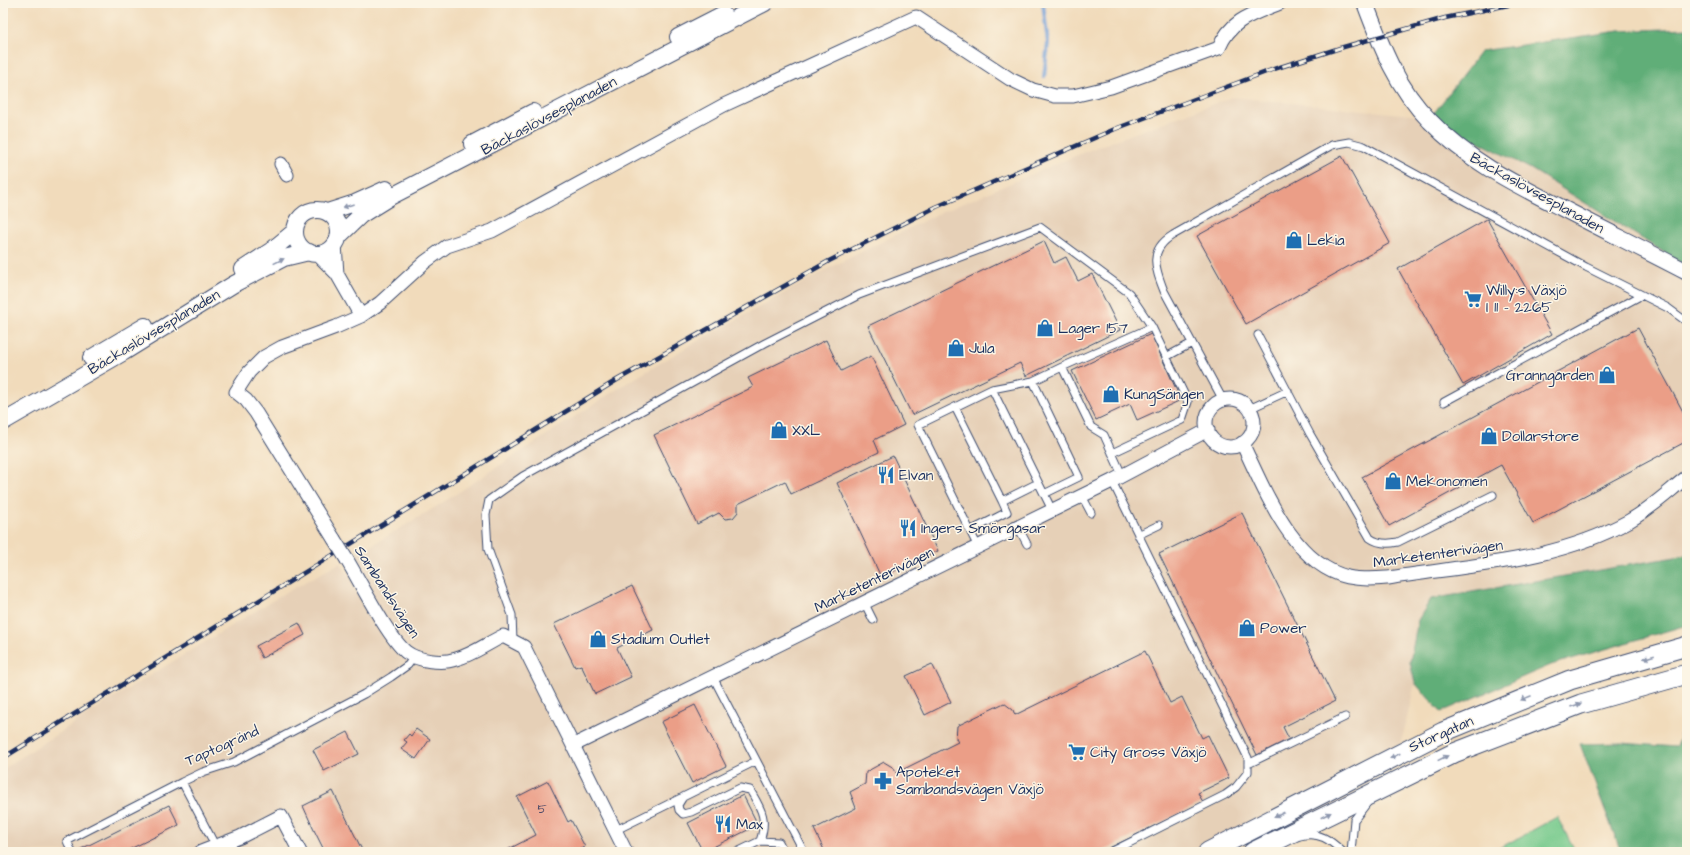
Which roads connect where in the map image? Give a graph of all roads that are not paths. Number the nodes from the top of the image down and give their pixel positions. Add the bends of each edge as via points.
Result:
1 (744, 3) edge
2 (765, 3) edge
3 (1280, 3) edge
4 (1365, 3) edge
5 (327, 212) junction
6 (295, 231) junction
7 (337, 240) junction
8 (313, 253) junction
9 (1687, 272) edge
10 (337, 274) junction
11 (1642, 295) junction
12 (361, 316) junction
13 (1687, 322) edge
14 (1152, 327) junction
15 (1258, 335) dead end
16 (1192, 343) junction
17 (1166, 357) junction
18 (1062, 367) junction
19 (1033, 381) junction
20 (992, 389) junction
21 (1288, 390) junction
22 (1223, 400) junction
23 (1444, 402) dead end
24 (955, 407) junction
25 (1250, 409) junction
26 (3, 411) edge
27 (3, 422) edge
28 (1208, 430) junction
29 (1242, 443) junction
30 (1112, 454) junction
31 (1117, 478) junction
32 (1685, 481) edge
33 (1038, 483) junction
34 (1044, 494) junction
35 (1492, 495) dead end
36 (1082, 496) junction
37 (1002, 501) junction
38 (1052, 510) junction
39 (1090, 513) dead end
40 (1159, 525) dead end
41 (1018, 527) junction
42 (970, 531) junction
43 (1138, 535) junction
44 (1027, 544) dead end
45 (978, 547) junction
46 (864, 602) junction
47 (873, 620) dead end
48 (513, 641) junction
49 (1687, 646) edge
50 (414, 657) junction
51 (1687, 674) edge
52 (713, 677) junction
53 (1345, 717) dead end
54 (574, 745) junction
55 (756, 761) junction
56 (1248, 764) junction
57 (182, 782) junction
58 (1382, 787) junction
59 (683, 798) junction
60 (616, 830) junction
61 (760, 841) junction
62 (1273, 842) junction
63 (216, 847) junction
64 (72, 852) edge
65 (202, 852) edge
66 (300, 852) edge
67 (626, 852) edge
68 (738, 852) edge
69 (784, 852) edge
70 (804, 852) edge
71 (1111, 852) edge
72 (1208, 852) edge
73 (1254, 852) edge
74 (1343, 852) edge
75 (1351, 852) edge

1 -> 5 street, Bäckaslövsesplanaden via 389,188
2 - 7 street, Bäckaslövsesplanaden via 390,197 361,215
3 - 12 street via 1235,24 1223,37 1219,48 1112,87 1073,96 1055,96 1033,90 1010,79 916,18 724,105 492,231 448,246
4 - 9 street, Bäckaslövsesplanaden via 1378,41 1401,85 1429,121 1461,151 1513,183
5 - 6 street, Bäckaslövsesplanaden via 309,211 300,217
5 - 7 street via 338,224
6 - 8 street via 297,242
6 - 26 street, Bäckaslövsesplanaden via 248,266
7 - 8 street, Bäckaslövsesplanaden via 327,251
7 - 10 street
8 - 10 street
27 -> 8 street, Bäckaslövsesplanaden via 234,284 284,258
10 - 12 street
11 - 13 lane via 1668,308
11 - 16 lane via 1364,146 1349,142 1332,145 1167,238 1158,247 1155,259 1164,291
11 - 23 lane
12 - 50 street, Sambandsvägen, bridge via 264,356 249,372 236,392 256,413 392,635 406,652
14 - 17 lane
14 - 18 lane
14 - 48 lane via 1129,293 1040,227 859,295 765,343 523,476 489,500 486,515 488,549 512,615
15 - 21 lane
16 - 17 lane
16 - 22 lane
17 - 30 lane via 1188,402 1182,420
18 - 19 lane
18 - 30 lane via 1091,427 1104,436
19 - 20 lane
19 - 34 lane via 1079,477
20 - 24 lane
20 - 33 lane
21 - 25 lane
21 - 35 lane via 1343,494 1375,542 1398,542
22 - 25 street via 1238,400
22 - 28 street via 1216,403 1207,416
24 - 37 lane
24 - 42 lane via 918,425
25 - 29 street via 1253,416 1252,431
28 - 29 street via 1211,437 1222,445 1236,446
28 - 31 street, Marketenterivägen
29 - 32 street, Marketenterivägen via 1288,530 1303,550 1329,569 1347,576 1367,579 1530,557 1556,550 1629,521
30 - 31 lane
31 - 36 street, Marketenterivägen
31 - 43 lane
33 - 34 lane
33 - 37 lane
34 - 38 lane
36 - 38 street, Marketenterivägen
36 - 39 lane
37 - 42 lane via 1007,512
38 - 41 street, Marketenterivägen
40 - 43 lane
41 - 44 lane
41 - 45 street, Marketenterivägen
42 - 45 lane
43 - 56 lane via 1248,758
45 - 46 street, Marketenterivägen
46 - 47 lane
46 - 52 street, Marketenterivägen
48 - 50 street, Sambandsvägen via 502,636 456,660 438,661
48 - 54 street via 524,647
49 -> 72 main road, Storgatan via 1570,680 1443,732
50 - 57 lane, Taptogränd via 408,665 364,694 234,762
58 -> 51 main road, Storgatan via 1454,753 1574,706
52 - 54 street, Marketenterivägen
52 - 55 lane
53 - 56 lane
54 - 60 street
55 - 59 lane
55 - 70 lane
56 - 71 lane via 1248,772 1236,787 1225,795
57 - 63 lane, Taptogränd
57 - 64 lane via 66,841
62 -> 58 main road, Storgatan
58 - 75 lane via 1354,820
59 - 60 lane
59 - 61 lane via 678,805 683,814 740,788 750,790 764,815 765,828
60 - 67 street
61 - 68 lane
61 - 69 lane via 779,842
62 - 73 main road, Storgatan
62 - 74 lane via 1306,834 1318,835 1325,837
63 - 65 street
63 - 66 street via 282,816

